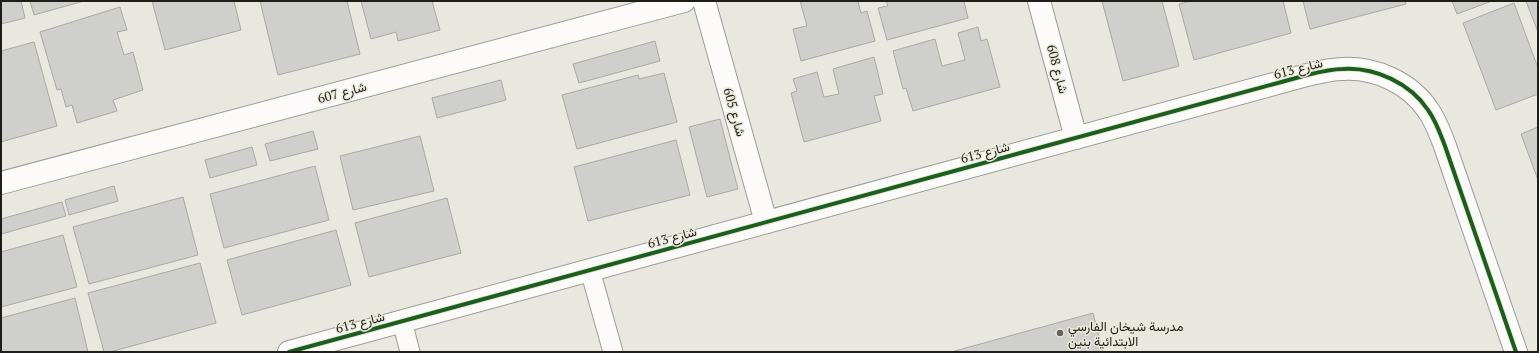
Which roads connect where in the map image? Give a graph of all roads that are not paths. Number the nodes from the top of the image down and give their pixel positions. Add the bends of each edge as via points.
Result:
1 (684, 1) edge
2 (704, 1) edge
3 (1039, 1) edge
4 (1076, 138) junction
5 (1, 183) edge
6 (766, 222) junction
7 (590, 270) junction
8 (402, 321) junction
9 (289, 352) edge
10 (410, 352) edge
11 (613, 352) edge
12 (1516, 352) edge

1 - 5 street, شارع 607
2 - 6 street, شارع 605
3 - 4 street, شارع 608
4 - 6 street, شارع 613
4 - 12 street, شارع 613 via 1325,70 1362,70 1380,74 1397,82 1414,94 1438,126
6 - 7 street, شارع 613
7 - 8 street, شارع 613
7 - 11 lane
8 - 9 street, شارع 613
8 - 10 lane

